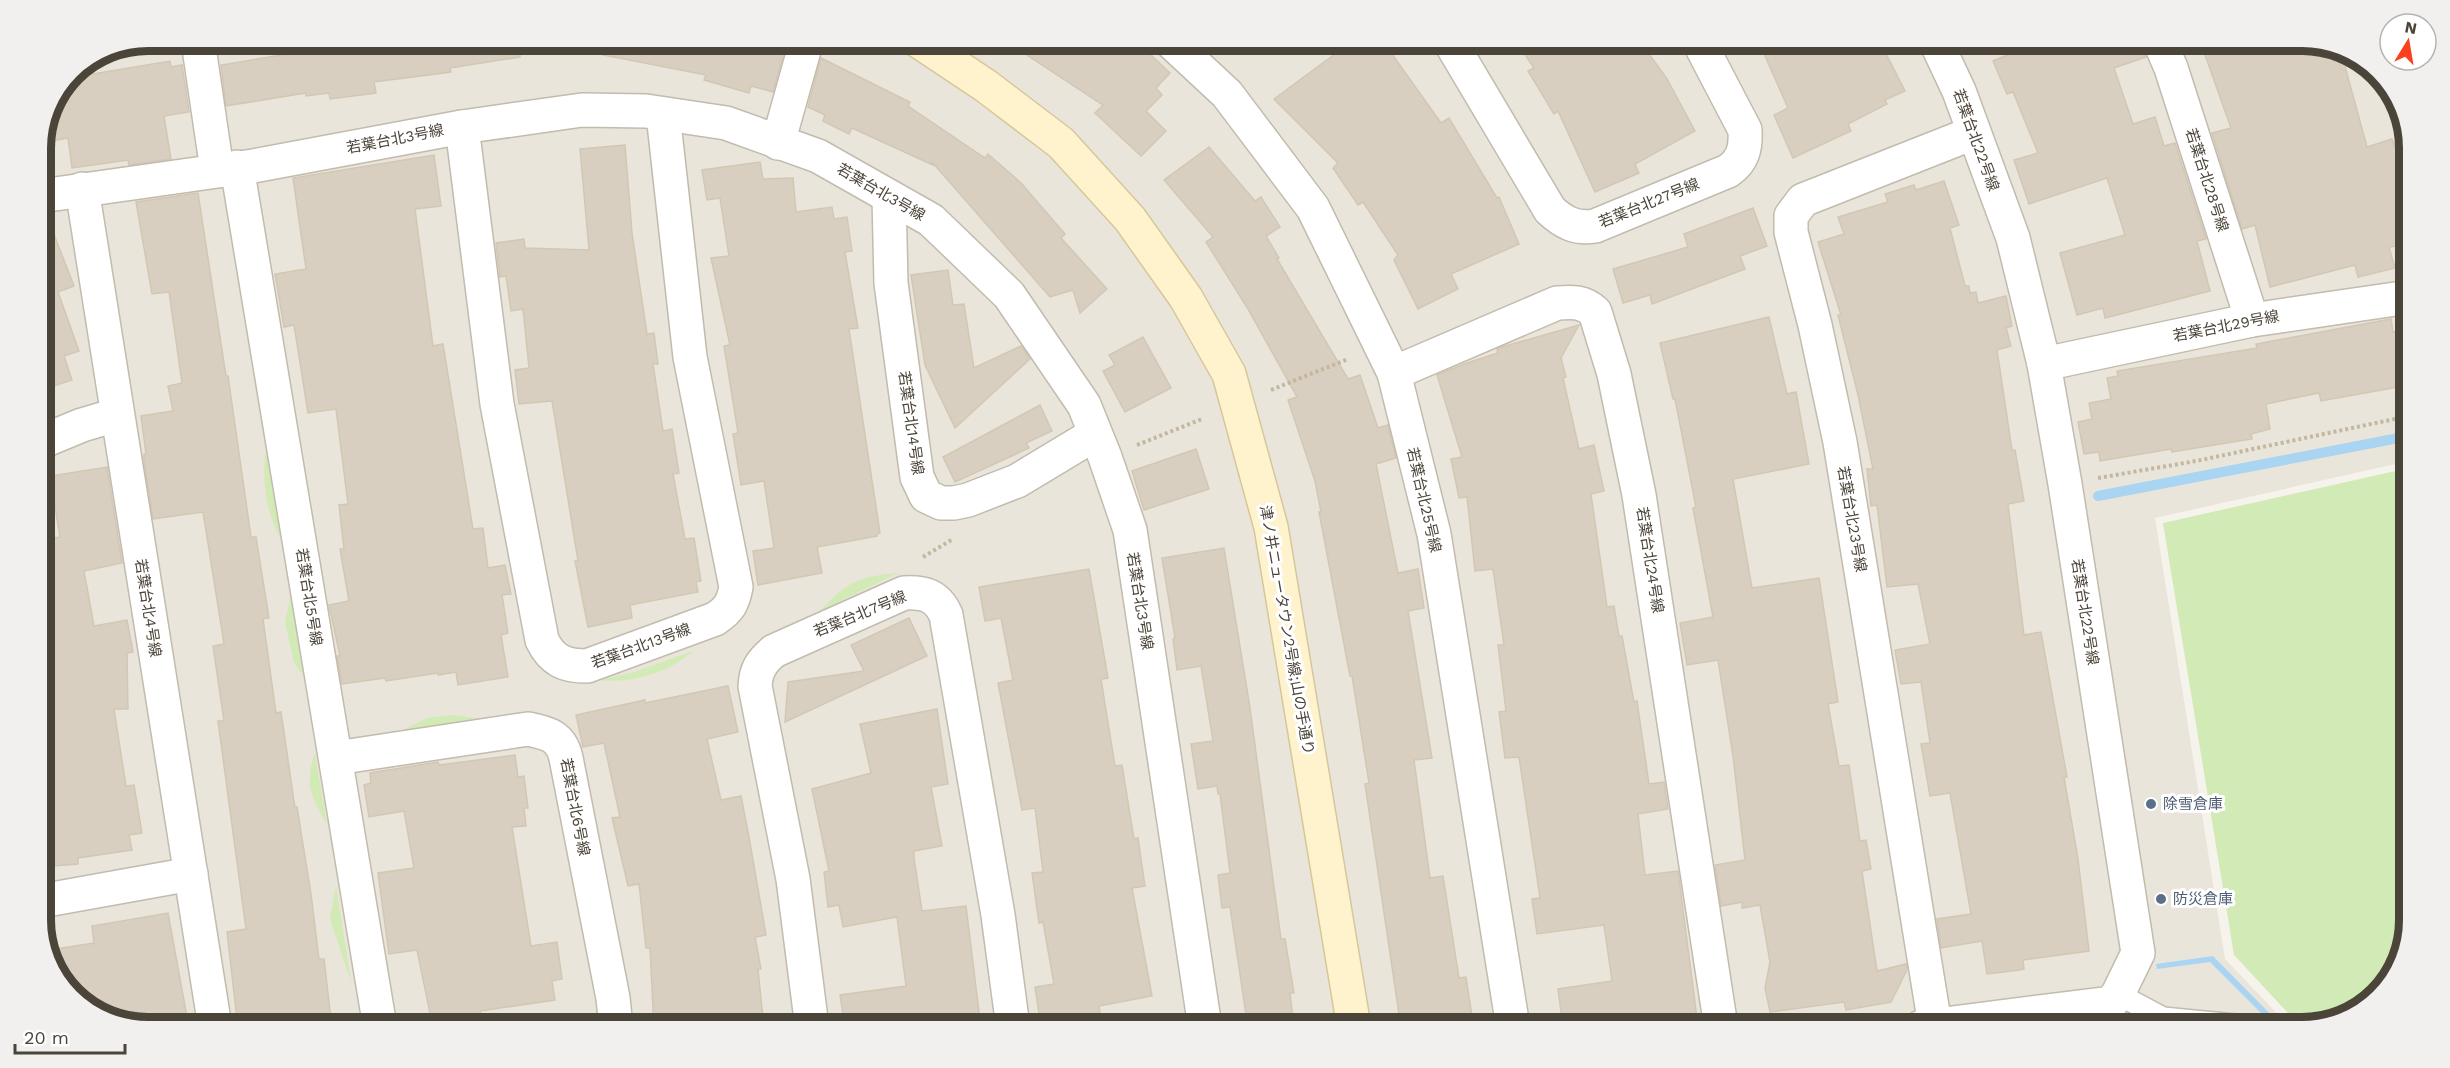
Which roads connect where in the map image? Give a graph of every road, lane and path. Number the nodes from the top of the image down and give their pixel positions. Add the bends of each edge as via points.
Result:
1 (200, 51) edge
2 (804, 51) edge
3 (934, 51) edge
4 (1181, 51) edge
5 (1456, 51) edge
6 (1704, 51) edge
7 (1940, 51) edge
8 (2164, 51) edge
9 (663, 114) junction
10 (462, 127) junction
11 (1973, 133) junction
12 (778, 143) junction
13 (227, 169) junction
14 (82, 189) junction
15 (51, 194) edge
16 (889, 197) junction
17 (2399, 298) edge
18 (2253, 320) junction
19 (1388, 359) junction
20 (2044, 364) junction
21 (1267, 391) dead end
22 (116, 415) junction
23 (2399, 418) edge
24 (1202, 419) dead end
25 (51, 438) edge
26 (1100, 445) junction
27 (2065, 484) junction
28 (336, 758) junction
29 (191, 874) junction
30 (51, 899) edge
31 (2118, 994) junction
32 (213, 1017) edge
33 (378, 1017) edge
34 (615, 1017) edge
35 (811, 1017) edge
36 (1012, 1017) edge
37 (1203, 1017) edge
38 (1352, 1017) edge
39 (1511, 1017) edge
40 (1719, 1017) edge
41 (1927, 1017) edge
42 (2003, 1017) edge
43 (2161, 1017) edge

1 - 13 street, 若葉台北5号線
2 - 12 street
3 - 38 street, 津ノ井ニュータウン2号線;山の手通り via 1061,143 1130,219 1186,298 1228,374 1271,527
4 - 19 street, 若葉台北25号線 via 1227,94 1313,208
5 - 6 street, 若葉台北27号線 via 1550,210 1561,220 1583,228 1737,165 1745,147 1745,130
7 - 11 street, 若葉台北22号線
8 - 18 street, 若葉台北28号線
9 - 10 street, 若葉台北3号線 via 582,110
9 - 10 street, 若葉台北13号線 via 690,357 736,587 733,603 715,619 587,666 557,661 542,640 497,404
9 - 12 street, 若葉台北3号線 via 726,123
10 - 13 street, 若葉台北3号線
11 - 20 street, 若葉台北22号線 via 2013,238
11 - 41 street, 若葉台北23号線 via 1803,200 1791,216 1791,232 1840,442
12 - 16 street, 若葉台北3号線 via 818,156
13 - 14 street, 若葉台北3号線
13 - 28 street, 若葉台北5号線
14 - 15 street, 若葉台北3号線
14 - 22 street, 若葉台北4号線
16 - 26 street, 若葉台北3号線 via 931,220 1009,295 1083,405
16 - 26 street, 若葉台北14号線 via 891,283 917,477 926,496 941,503 968,500
17 - 18 street, 若葉台北29号線
18 - 20 street, 若葉台北29号線
19 - 21 path
19 - 39 street, 若葉台北25号線 via 1434,534
19 - 40 street, 若葉台北24号線 via 1557,303 1576,301 1595,312 1614,374 1640,495
20 - 27 street, 若葉台北22号線
22 - 25 street
22 - 29 street, 若葉台北4号線
23 - 27 path
24 - 26 path
26 - 37 street, 若葉台北3号線 via 1130,530
27 - 31 street, 若葉台北22号線 via 2138,953
28 - 33 street, 若葉台北5号線
28 - 34 street, 若葉台北6号線 via 528,729 548,733 559,741 566,758
29 - 30 street
29 - 32 street, 若葉台北4号線
31 - 42 street via 2111,1004
31 - 43 lane
35 - 36 street, 若葉台北7号線 via 793,879 755,687 756,675 774,651 904,592 922,592 934,598 946,615 998,915

